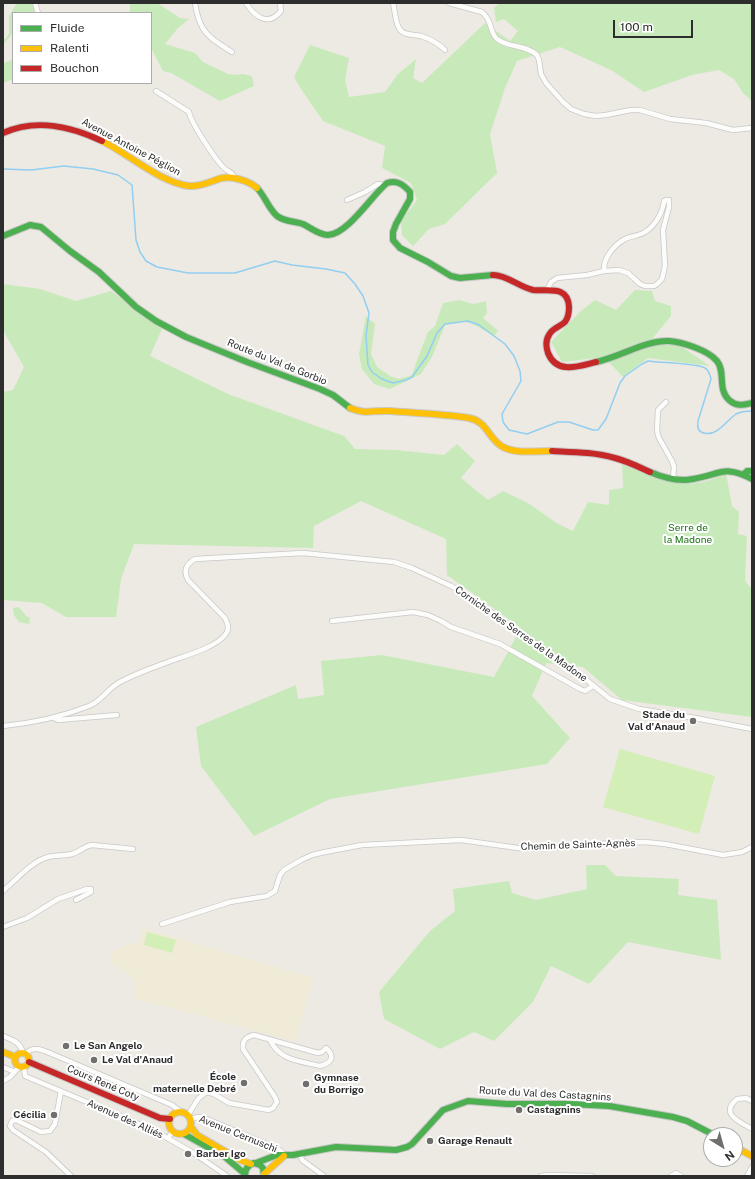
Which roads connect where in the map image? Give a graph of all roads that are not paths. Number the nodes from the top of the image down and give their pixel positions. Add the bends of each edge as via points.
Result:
1 (195, 3) edge
2 (246, 3) edge
3 (280, 3) edge
4 (393, 3) edge
5 (449, 3) edge
6 (446, 50) dead end
7 (232, 52) dead end
8 (156, 91) dead end
9 (752, 128) edge
10 (3, 133) edge
11 (234, 178) junction
12 (384, 185) junction
13 (348, 200) dead end
14 (3, 236) edge
15 (604, 271) junction
16 (547, 290) junction
17 (666, 402) dead end
18 (752, 403) edge
19 (752, 471) edge
20 (744, 474) junction
21 (673, 479) junction
22 (752, 479) edge
23 (332, 621) dead end
24 (593, 686) junction
25 (117, 715) dead end
26 (54, 718) junction
27 (3, 726) edge
28 (752, 728) edge
29 (752, 847) edge
30 (133, 849) dead end
31 (3, 891) edge
32 (76, 900) dead end
33 (162, 924) dead end
34 (3, 927) edge
35 (3, 1036) edge
36 (270, 1040) junction
37 (3, 1052) edge
38 (24, 1053) junction
39 (16, 1057) junction
40 (24, 1065) junction
41 (3, 1066) edge
42 (15, 1072) junction
43 (3, 1081) edge
44 (61, 1091) junction
45 (752, 1101) edge
46 (180, 1112) junction
47 (190, 1117) junction
48 (170, 1119) junction
49 (191, 1127) junction
50 (703, 1129) edge
51 (752, 1129) edge
52 (173, 1131) junction
53 (184, 1134) junction
54 (168, 1138) junction
55 (743, 1151) edge
56 (296, 1155) junction
57 (284, 1156) junction
58 (752, 1156) edge
59 (254, 1164) junction
60 (752, 1167) edge
61 (245, 1175) edge
62 (264, 1175) edge
63 (71, 1176) edge
64 (227, 1176) edge
65 (324, 1176) edge
66 (541, 1176) edge
67 (592, 1176) edge
68 (671, 1176) edge
69 (681, 1176) edge
70 (747, 1176) edge

1 - 7 street via 196,15 206,33
2 - 3 street via 263,19 270,20 280,11
4 - 6 street via 401,31 425,38
5 - 9 street via 482,12 498,39 504,43 527,48 537,55 546,83 571,109 596,116 636,110 670,119 706,123 734,130
8 - 11 street via 189,112 192,122 206,143
10 - 11 street, Avenue Antoine Péglion via 17,127 42,124 74,128 173,182 200,186
11 - 12 street, Avenue Antoine Péglion via 253,184 276,215 283,220 300,223 329,235 336,233 356,216
12 - 13 street via 378,184
12 - 16 street via 391,182 403,184 411,196 393,234 393,239 400,248 450,276 502,276 531,290
14 - 21 street, Route du Val de Gorbio via 26,226 41,227 156,321 186,337 320,389 333,395 351,409 366,413 387,411 471,418 482,424 499,445 512,450 607,456
15 - 15 street via 604,265 612,249 625,239 647,231 664,207 664,201 668,200 669,207 663,230 665,266 660,282 654,286 645,286 628,273 619,270
15 - 16 street via 557,278 551,282
16 - 18 street via 561,292 569,304 567,320 548,334 548,355 558,365 564,368 592,363 653,342 682,342 713,357 720,372 723,393 730,401 739,405
17 - 21 street via 658,410 657,431 672,461
19 - 20 street
20 - 21 street, Route du Val de Gorbio via 726,470 693,480
20 - 22 street, Route du Val de Gorbio
23 - 24 street via 413,612 428,615 452,627 500,644 580,689 585,691
24 - 26 street, Corniche des Serres de la Madone via 465,594 412,568 394,562 303,553 267,554 190,562 185,572 186,577 225,618 228,624 226,634 200,650 118,683 90,706
24 - 28 street, Corniche des Serres de la Madone via 610,700 639,709
25 - 26 street via 58,720
26 - 27 street, Corniche des Serres de la Madone
29 - 33 street, Chemin de Sainte-Agnès via 742,852 723,855 645,842 535,849 461,840 362,845 312,855 300,860 284,870 275,891 267,896 230,902
30 - 31 street via 92,845 72,854 48,857 31,866
32 - 34 street via 91,890 89,888 65,896 26,918
35 - 38 street via 17,1042
36 - 36 street via 286,1058 320,1066 325,1065 332,1057 326,1048 318,1053
36 - 47 street via 254,1035 245,1038 242,1044 275,1097 277,1102 273,1108 269,1110 229,1103 206,1092 198,1099
37 - 39 street
38 - 39 street
38 - 40 street via 29,1058
38 - 46 street via 35,1049 52,1054 172,1105
39 - 40 street via 15,1062
40 - 42 street
40 - 44 street, Avenue des Alliés via 26,1076
40 - 48 street, Cours René Coty via 160,1118
41 - 42 street
42 - 43 street
44 - 54 street, Avenue des Alliés
44 - 63 street via 55,1124 50,1131 41,1132 16,1120 12,1121 10,1126 46,1152
45 - 51 street via 746,1098 737,1099 731,1105 731,1113 735,1119
46 - 47 street
46 - 48 street via 175,1113
47 - 49 street
47 - 57 street, Avenue Cernuschi via 202,1118 276,1148
48 - 52 street via 169,1126
49 - 53 street
49 - 59 street via 202,1138 240,1160
50 - 56 street, Route du Val des Castagnins via 673,1117 615,1107 507,1104 477,1100 443,1110 407,1147 396,1150 336,1147
52 - 53 street
52 - 54 street
53 - 61 street via 225,1157
54 - 64 street, Avenue des Alliés
55 - 58 street
56 - 57 street, Route du Val des Castagnins
56 - 65 street
57 - 59 street, Route du Val des Castagnins
57 - 62 street
59 - 61 street via 246,1169
59 - 62 street via 263,1168
60 - 70 street
66 - 67 street
68 - 69 street via 676,1173

